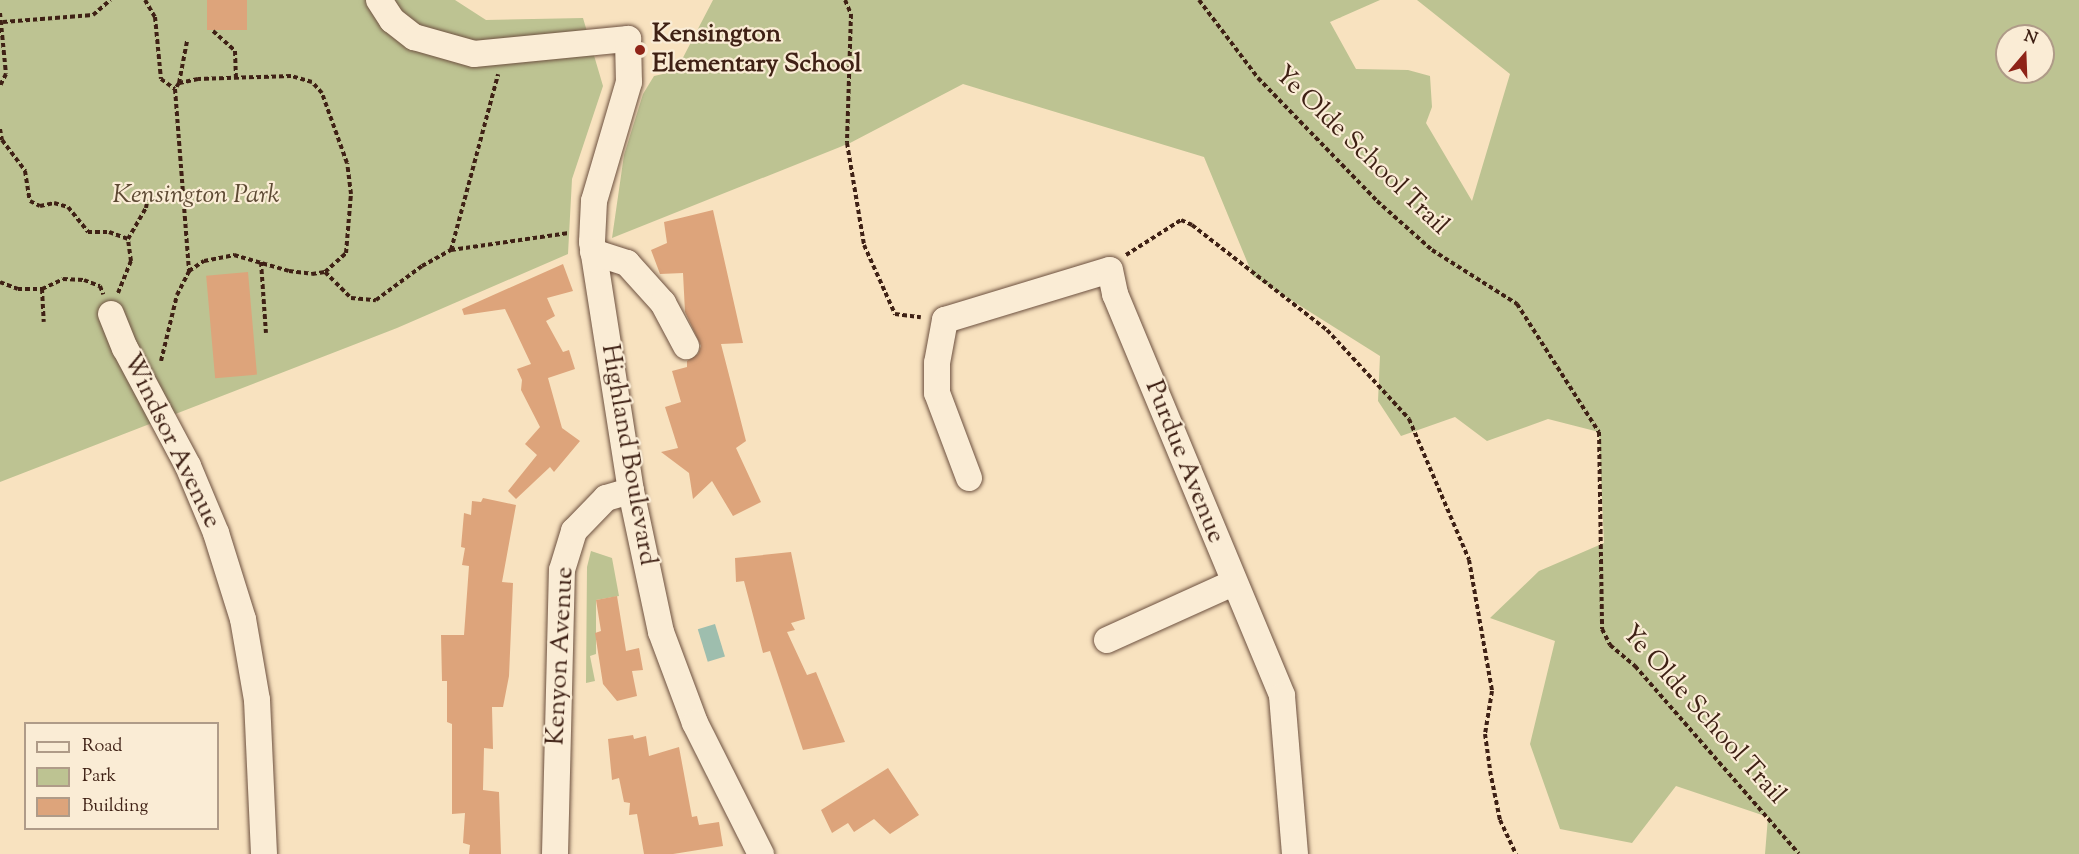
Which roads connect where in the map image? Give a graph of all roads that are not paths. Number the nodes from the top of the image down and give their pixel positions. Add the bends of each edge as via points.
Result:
1 (379, 0) edge
2 (593, 241) junction
3 (111, 314) road end
4 (686, 346) dead end
5 (969, 478) dead end
6 (631, 491) junction
7 (1233, 583) junction
8 (1107, 640) dead end
9 (1295, 820) junction
10 (264, 854) edge
11 (555, 854) edge
12 (761, 854) edge
13 (1287, 854) edge
14 (1295, 854) edge

1 - 2 street, Highland Boulevard via 392,20 414,37 474,54 628,39 629,81 594,201
2 - 4 street via 627,263 663,303
2 - 6 street, Highland Boulevard
3 - 10 street, Windsor Avenue via 188,466 216,533 243,620 257,700
5 - 7 street, Purdue Avenue via 937,393 937,363 945,320 1110,270 1115,294
6 - 11 street, Kenyon Avenue via 606,498 574,531 562,570
6 - 12 street, Highland Boulevard via 661,632 695,723
7 - 8 street
7 - 9 street, Purdue Avenue via 1282,696
9 - 13 street, Purdue Avenue
9 - 14 street, Purdue Avenue

